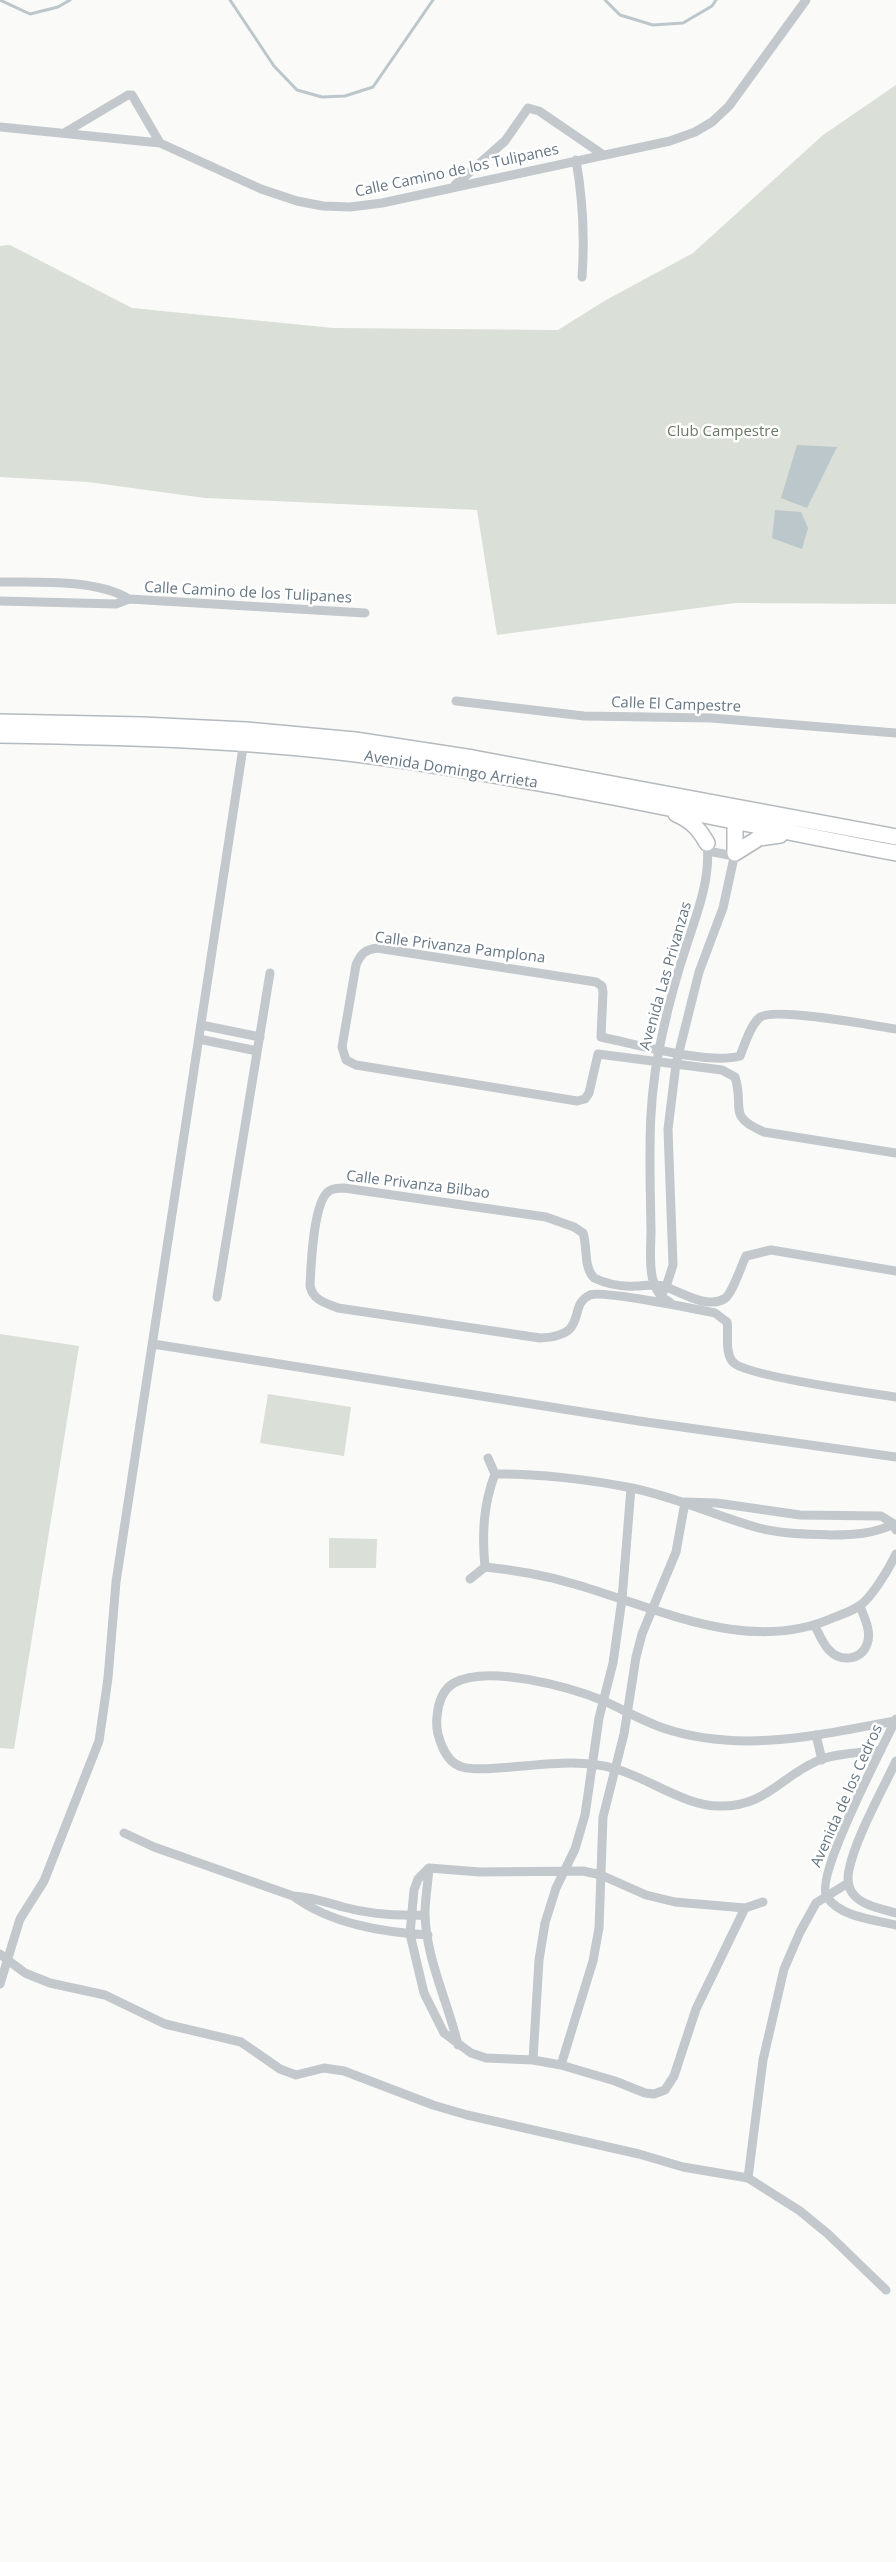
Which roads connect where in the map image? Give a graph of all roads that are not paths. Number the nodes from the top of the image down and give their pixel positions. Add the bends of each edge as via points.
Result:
1 (806, 0) edge
2 (0, 127) edge
3 (64, 133) junction
4 (160, 143) junction
5 (602, 154) junction
6 (576, 160) junction
7 (453, 186) junction
8 (582, 276) dead end
9 (0, 582) edge
10 (129, 599) junction
11 (0, 601) edge
12 (365, 613) dead end
13 (456, 701) dead end
14 (0, 722) edge
15 (141, 731) junction
16 (896, 734) edge
17 (0, 735) edge
18 (245, 737) junction
19 (472, 765) junction
20 (649, 803) junction
21 (724, 812) junction
22 (796, 834) junction
23 (896, 837) edge
24 (708, 847) junction
25 (896, 853) edge
26 (735, 854) junction
27 (270, 974) dead end
28 (201, 1025) junction
29 (896, 1030) edge
30 (260, 1037) junction
31 (199, 1039) junction
32 (659, 1049) junction
33 (257, 1051) junction
34 (679, 1053) junction
35 (656, 1061) junction
36 (676, 1064) junction
37 (896, 1153) edge
38 (896, 1272) edge
39 (654, 1285) junction
40 (666, 1287) junction
41 (660, 1295) junction
42 (217, 1297) dead end
43 (637, 1300) junction
44 (688, 1308) junction
45 (153, 1344) junction
46 (896, 1397) edge
47 (488, 1458) dead end
48 (896, 1458) edge
49 (495, 1474) junction
50 (631, 1488) junction
51 (685, 1502) junction
52 (895, 1527) edge
53 (896, 1554) edge
54 (485, 1567) junction
55 (470, 1579) dead end
56 (622, 1599) junction
57 (860, 1606) junction
58 (654, 1609) junction
59 (815, 1626) junction
60 (604, 1701) junction
61 (626, 1713) junction
62 (896, 1720) edge
63 (816, 1735) junction
64 (881, 1750) junction
65 (822, 1760) junction
66 (896, 1761) edge
67 (592, 1764) junction
68 (616, 1768) junction
69 (124, 1833) dead end
70 (430, 1868) junction
71 (564, 1870) junction
72 (601, 1875) junction
73 (848, 1883) junction
74 (293, 1896) junction
75 (825, 1896) junction
76 (764, 1902) dead end
77 (745, 1908) junction
78 (896, 1913) edge
79 (410, 1915) junction
80 (426, 1915) junction
81 (896, 1926) edge
82 (410, 1934) junction
83 (428, 1935) junction
84 (0, 1954) edge
85 (9, 1960) junction
86 (0, 1984) edge
87 (458, 2045) junction
88 (533, 2060) junction
89 (561, 2064) junction
90 (748, 2178) junction
91 (886, 2290) dead end

1 - 5 street, Calle Camino de los Tulipanes via 729,106 712,122 670,141
2 - 3 street, Calle Camino de los Tulipanes
3 - 4 street, Calle Camino de los Tulipanes
3 - 4 street via 132,95
4 - 7 street, Calle Camino de los Tulipanes via 260,189 323,206 382,203
5 - 6 street, Calle Camino de los Tulipanes
5 - 7 street via 539,111 528,108 505,141
6 - 7 street, Calle Camino de los Tulipanes
6 - 8 street via 583,201 585,243
9 - 10 street, Calle Camino de los Tulipanes via 75,585 116,591
10 - 11 street, Calle Camino de los Tulipanes via 116,604
10 - 12 street, Calle Camino de los Tulipanes
13 - 16 street, Calle El Campestre via 584,716 711,718
14 - 15 main road, Avenida Domingo Arrieta
15 - 17 main road, Avenida Domingo Arrieta
15 - 18 main road, Avenida Domingo Arrieta
18 - 19 main road, Avenida Domingo Arrieta via 357,755
18 - 28 street
19 - 20 main road, Avenida Domingo Arrieta
19 - 21 main road, Avenida Domingo Arrieta
20 - 21 main road, Avenida Domingo Arrieta
20 - 24 main road via 690,820 698,827
21 - 22 main road, Avenida Domingo Arrieta
21 - 23 main road, Avenida Domingo Arrieta
21 - 24 main road
21 - 26 main road
22 - 25 main road, Avenida Domingo Arrieta
22 - 26 main road via 759,838
24 - 26 street
24 - 32 street, Avenida Las Privanzas via 703,894 672,993
26 - 34 street, Avenida Las Privanzas via 723,908 699,972
27 - 30 street
28 - 30 street
28 - 31 street
29 - 34 street, Calle Privanza Pamplona via 790,1014 766,1015 759,1018 751,1030 740,1056 720,1060
30 - 33 street
31 - 33 street
31 - 45 street
32 - 34 street, Calle Privanza Pamplona
32 - 35 street, Avenida Las Privanzas
32 - 35 street, Calle Privanza Pamplona via 601,1037 603,992 602,986 596,982 377,948 366,950 356,965 342,1047 346,1060 356,1064 577,1101 585,1099 589,1093 598,1054
33 - 42 street
34 - 36 street, Avenida Las Privanzas
35 - 36 street, Calle Privanza Pamplona
35 - 39 street, Avenida Las Privanzas via 648,1172
36 - 37 street, Calle Privanza Pamplona via 730,1073 737,1085 740,1117 764,1132
36 - 40 street, Avenida Las Privanzas via 668,1152 674,1244 673,1265
38 - 40 street via 771,1250 746,1256 731,1293 720,1301 692,1297
39 - 40 street
39 - 41 street, Avenida Las Privanzas
39 - 43 street, Calle Privanza Bilbao via 624,1286 594,1278 586,1266 583,1233 574,1226 546,1217 344,1188 331,1189 324,1195 318,1210 310,1286 318,1300 338,1308 540,1338 563,1335 571,1329 582,1300 592,1294
40 - 41 street, Avenida Las Privanzas
41 - 43 street
41 - 44 street
43 - 44 street
44 - 46 street via 723,1317 728,1330 729,1355 733,1363 741,1367
45 - 48 street via 630,1420
45 - 85 street via 113,1607 99,1741 44,1881 20,1919
47 - 49 street
49 - 50 street
49 - 54 street via 485,1511 482,1541
50 - 51 street
50 - 56 street
51 - 52 street via 717,1503 800,1515 882,1516
51 - 52 street via 760,1528 798,1534 856,1535
51 - 58 street via 676,1552
53 - 57 street
54 - 55 street
54 - 56 street via 523,1571
56 - 58 street
56 - 60 street
57 - 59 street
57 - 59 street via 868,1628 868,1643 860,1655 837,1657 827,1649
58 - 59 street via 728,1630 764,1632
58 - 61 street via 642,1634
60 - 61 street
60 - 67 street
60 - 67 street via 539,1682 508,1676 475,1675 450,1686 439,1701 438,1734 447,1756 460,1767
61 - 63 street via 702,1739 743,1742
61 - 68 street
62 - 63 street
62 - 64 street, Avenida de los Cedros
63 - 65 street
64 - 65 street
64 - 75 street, Avenida de los Cedros via 830,1863
65 - 68 street via 798,1771 753,1802 718,1806 677,1794
66 - 73 street, Avenida de los Cedros via 859,1843
67 - 68 street
67 - 71 street via 585,1815 575,1849
68 - 72 street via 603,1817
69 - 74 street via 154,1847
70 - 71 street via 480,1872
70 - 79 street via 418,1879
70 - 80 street
71 - 72 street
71 - 88 street via 545,1923 539,1960
72 - 77 street via 646,1895 675,1902
72 - 89 street via 599,1928 593,1961
73 - 75 street
73 - 78 street via 854,1896
74 - 79 street via 315,1898 370,1912
74 - 82 street via 310,1908 345,1922
75 - 81 street via 835,1906
75 - 90 street via 816,1902 806,1920 786,1962 779,1987 763,2060
76 - 77 street
77 - 89 street via 696,2008 674,2076 665,2090 645,2093
79 - 80 street
79 - 82 street
80 - 83 street
82 - 83 street
82 - 87 street via 424,1993 444,2033
83 - 87 street
84 - 85 street
85 - 86 street
85 - 90 street via 26,1973 50,1984 105,1995 165,2024 241,2042 296,2075 324,2068 344,2071 467,2115 684,2167
87 - 88 street via 486,2058
88 - 89 street
90 - 91 street via 800,2211

